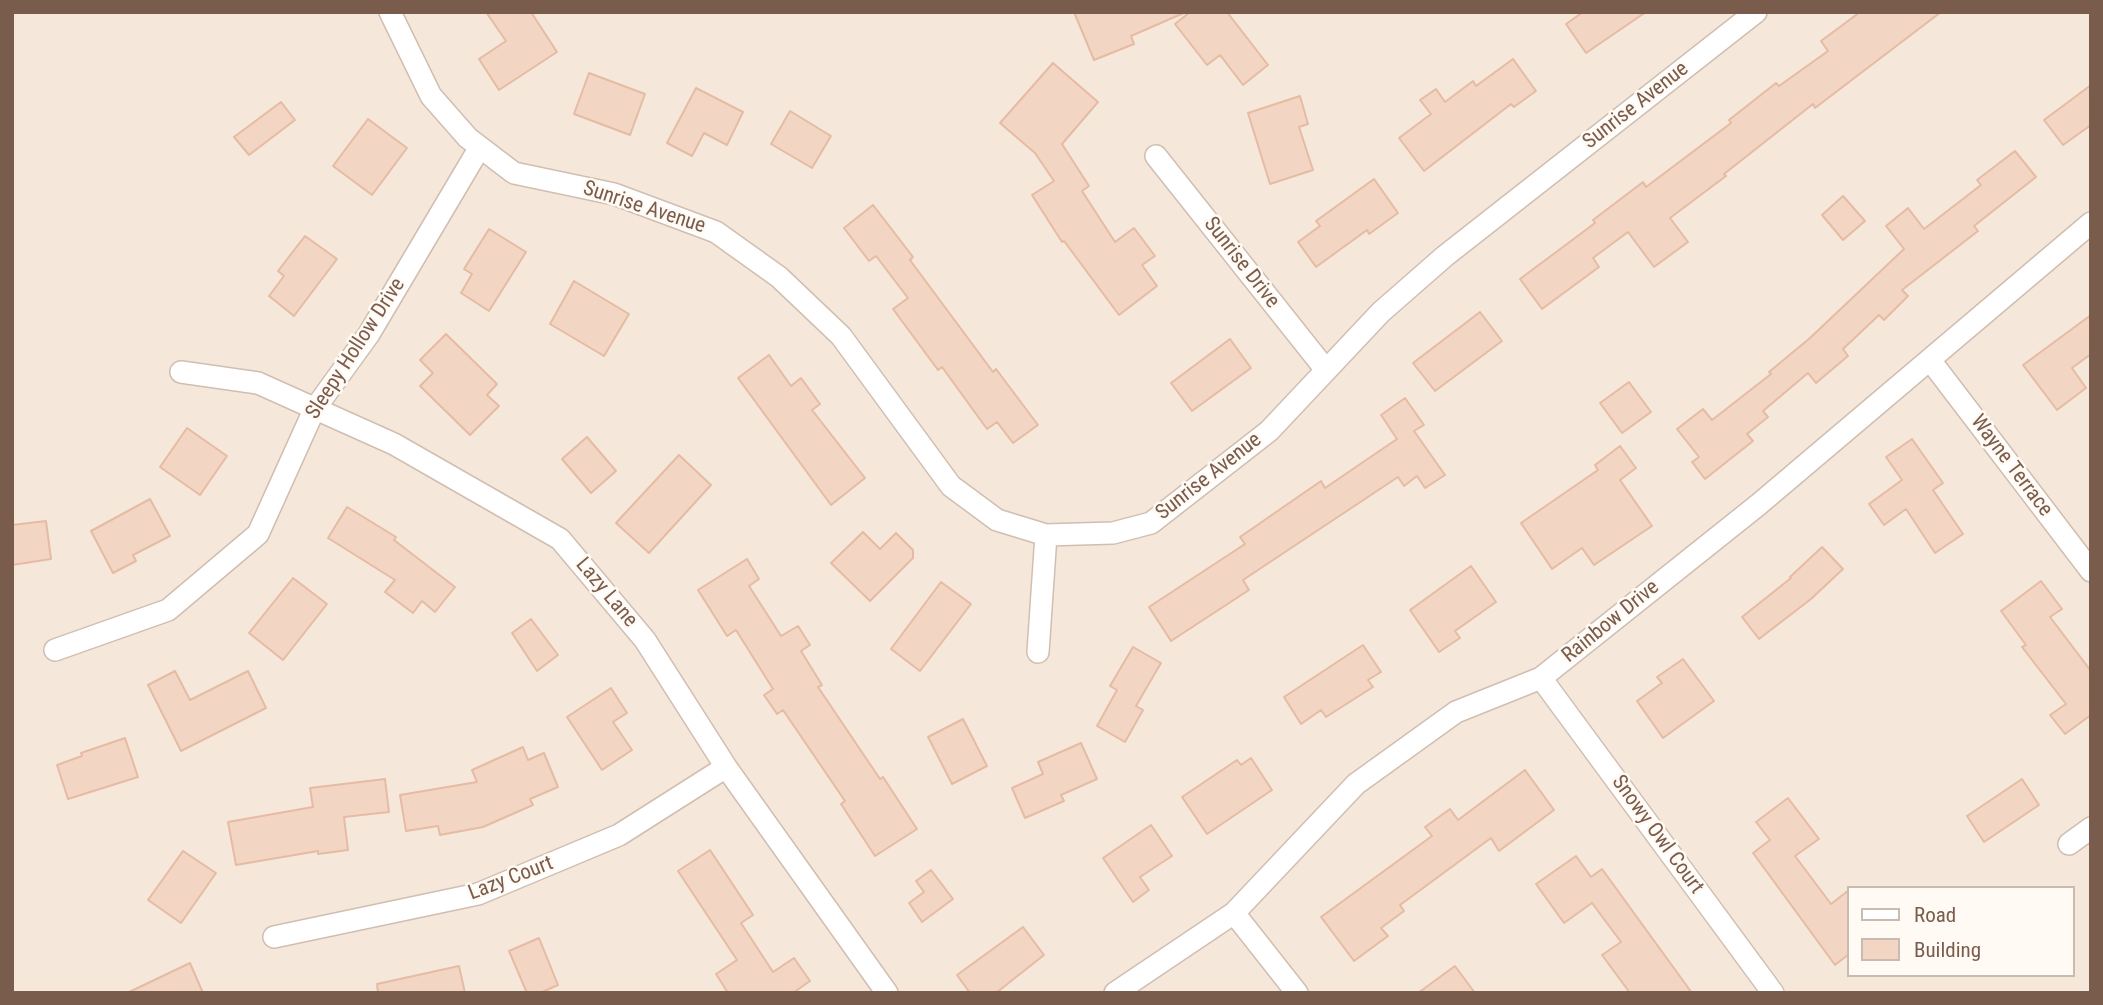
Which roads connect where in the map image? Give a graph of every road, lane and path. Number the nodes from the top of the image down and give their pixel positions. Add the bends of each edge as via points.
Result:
1 (390, 12) edge
2 (1756, 12) edge
3 (480, 147) junction
4 (1156, 156) dead end
5 (2091, 223) edge
6 (1930, 360) junction
7 (1326, 370) junction
8 (181, 372) dead end
9 (314, 410) junction
10 (1046, 535) junction
11 (2091, 571) edge
12 (55, 650) dead end
13 (1038, 652) dead end
14 (1541, 678) junction
15 (726, 767) junction
16 (2091, 828) edge
17 (2070, 845) dead end
18 (1234, 913) junction
19 (274, 937) dead end
20 (887, 993) edge
21 (1115, 993) edge
22 (1297, 993) edge
23 (1773, 993) edge

1 - 3 street, Sunrise Avenue via 431,96
2 - 7 street, Sunrise Avenue via 1445,256 1381,312
3 - 9 street, Sleepy Hollow Drive via 369,334
3 - 10 street, Sunrise Avenue via 514,173 614,194 716,232 779,276 841,337 951,486 997,520
4 - 7 street, Sunrise Drive
5 - 6 street, Rainbow Drive
6 - 11 street, Wayne Terrace
6 - 14 street, Rainbow Drive
7 - 10 street, Sunrise Avenue via 1269,431 1150,523 1114,533
8 - 9 street, Lazy Lane via 258,383
9 - 12 street, Sleepy Hollow Drive via 258,534 168,610
9 - 15 street, Lazy Lane via 394,444 560,539 645,640
10 - 13 street
14 - 18 street, Rainbow Drive via 1456,712 1356,783
14 - 23 street, Snowy Owl Court
15 - 19 street, Lazy Court via 619,835 478,894
15 - 20 street, Lazy Lane
16 - 17 street
18 - 21 street, Rainbow Drive
18 - 22 street

